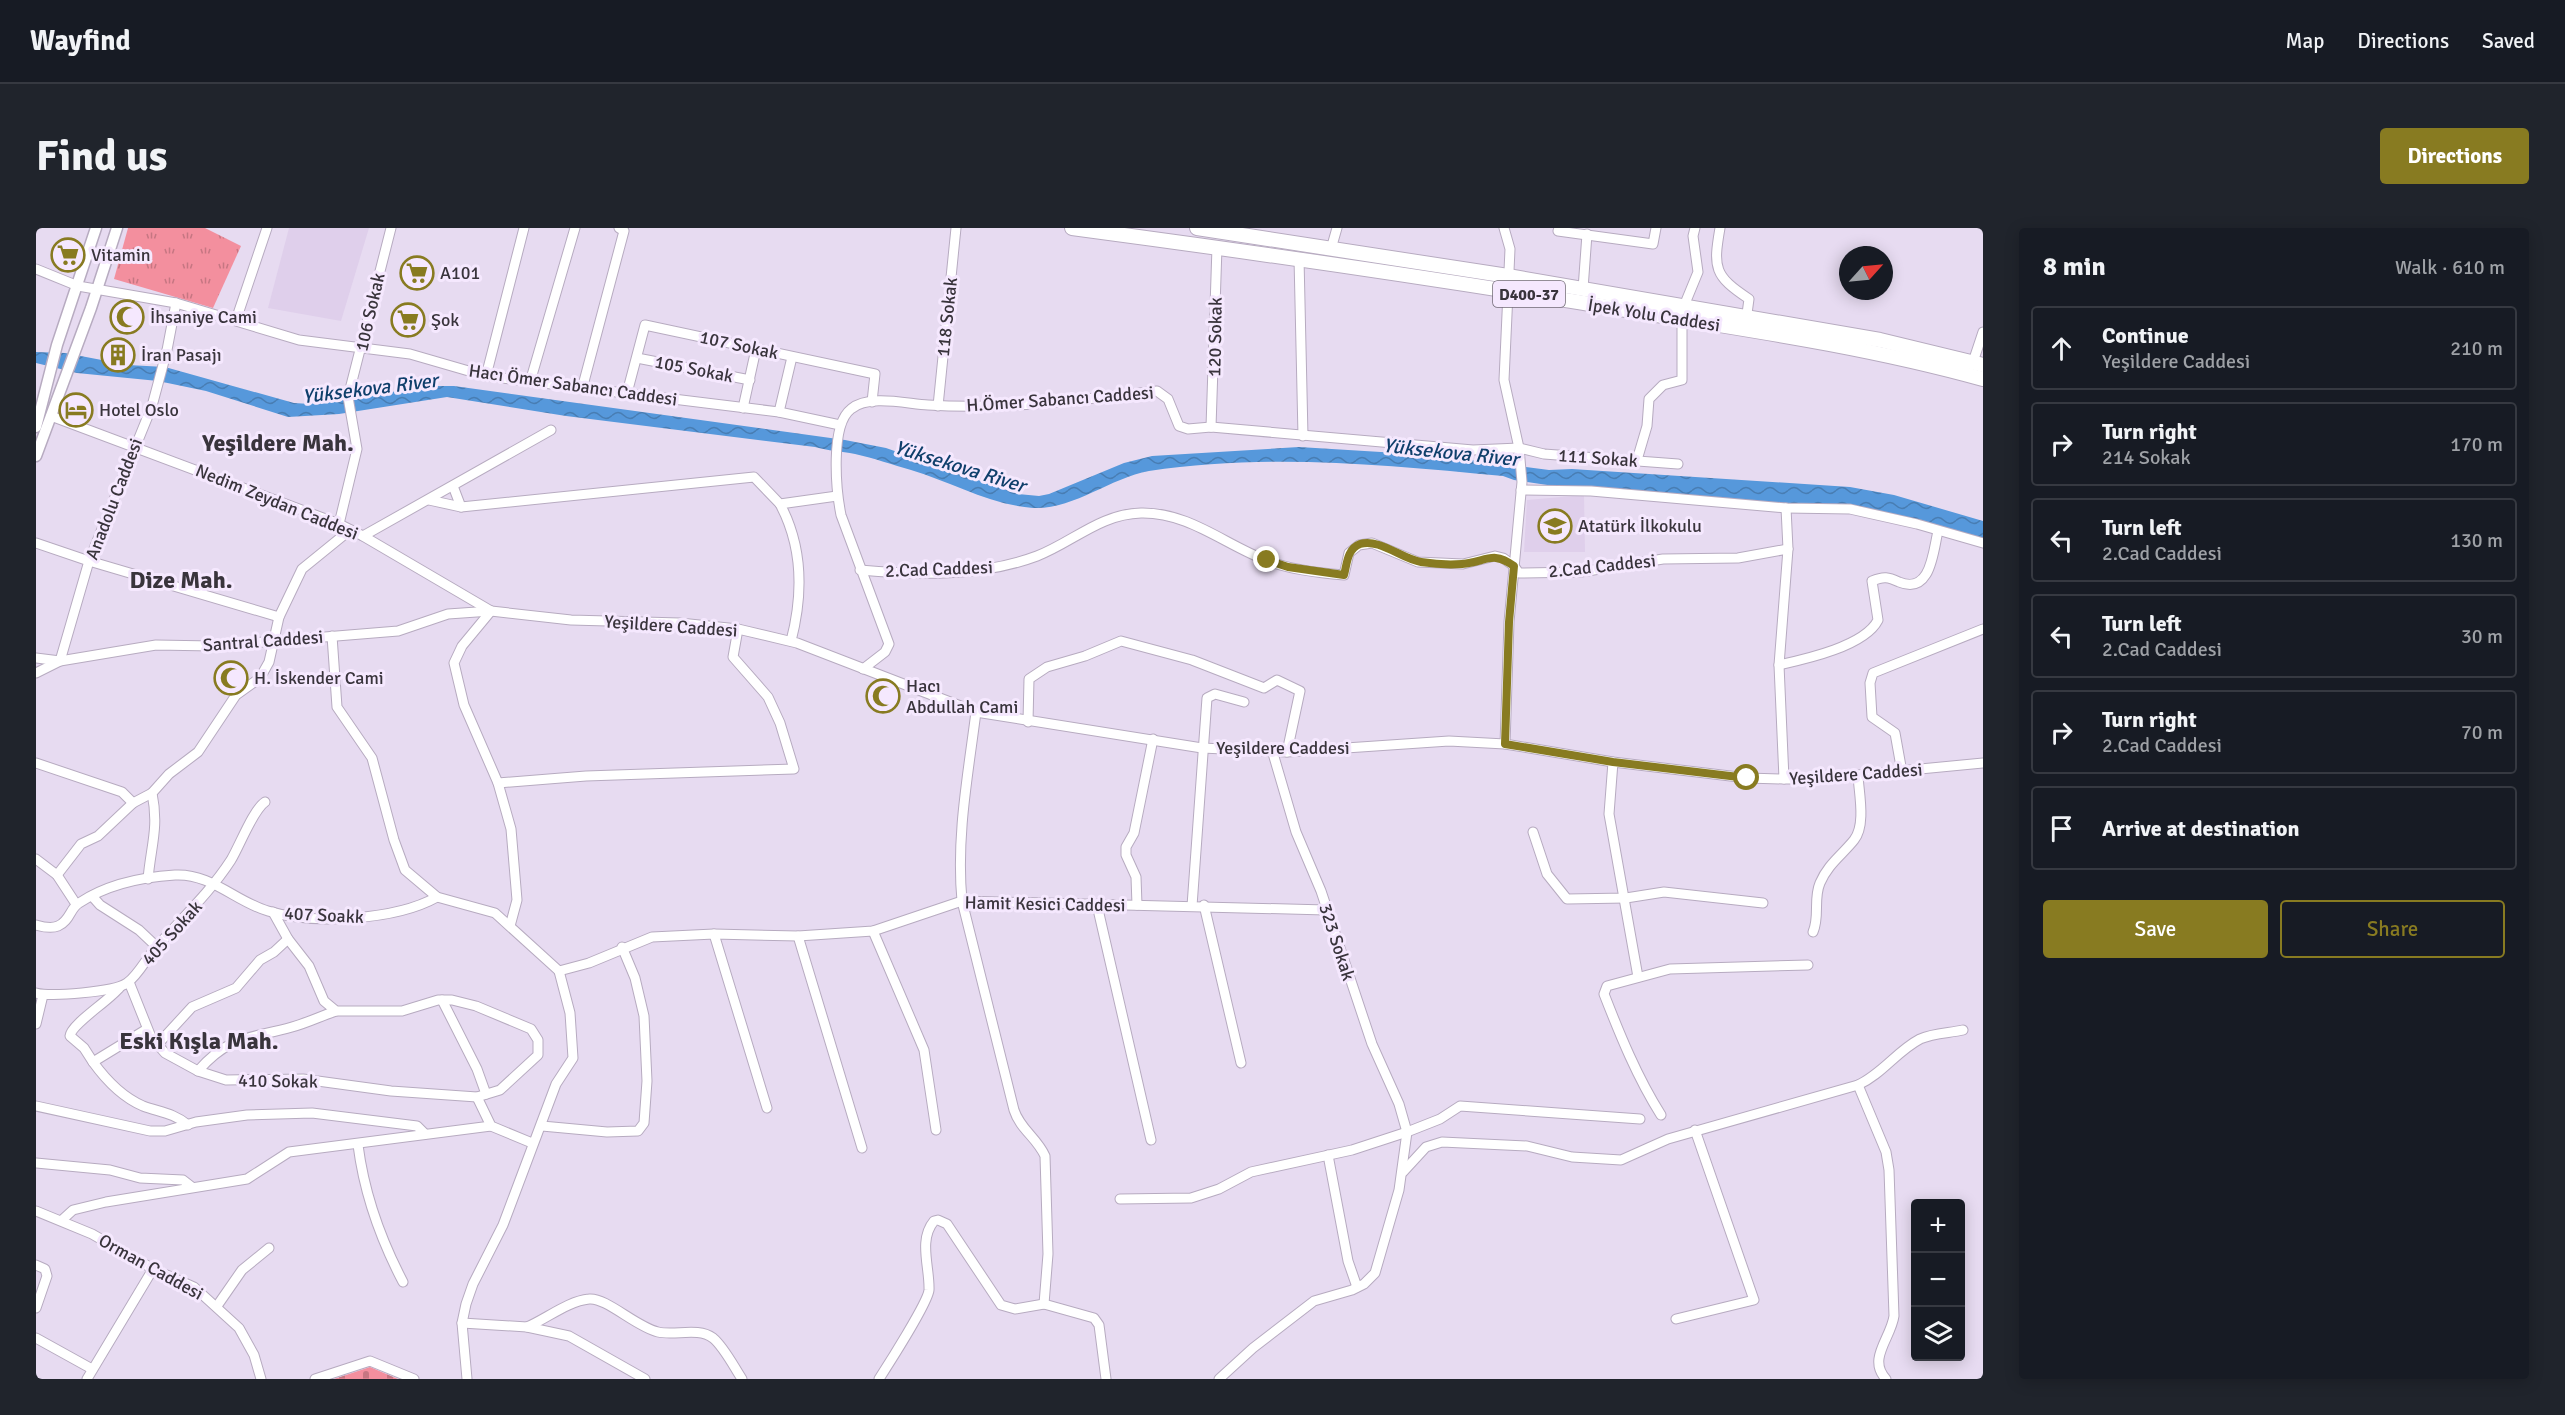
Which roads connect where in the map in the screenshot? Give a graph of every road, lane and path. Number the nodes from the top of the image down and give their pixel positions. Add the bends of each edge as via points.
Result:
1 (96, 228) edge
2 (117, 228) edge
3 (267, 228) edge
4 (391, 228) edge
5 (525, 228) edge
6 (575, 228) edge
7 (619, 228) edge
8 (956, 228) edge
9 (1072, 228) edge
10 (1197, 228) edge
11 (1337, 228) edge
12 (1504, 228) edge
13 (1558, 228) edge
14 (1656, 228) edge
15 (1695, 228) edge
16 (1720, 228) edge
17 (1587, 234) junction
18 (1217, 247) junction
19 (1331, 249) junction
20 (1299, 258) junction
21 (36, 269) edge
22 (1508, 276) junction
23 (79, 285) junction
24 (98, 288) junction
25 (1583, 289) junction
26 (1507, 291) junction
27 (176, 303) junction
28 (1683, 313) junction
29 (237, 320) junction
30 (1746, 323) junction
31 (1983, 332) edge
32 (756, 349) junction
33 (362, 350) junction
34 (792, 357) junction
35 (637, 358) junction
36 (1978, 363) edge
37 (486, 376) junction
38 (1983, 378) edge
39 (750, 380) junction
40 (530, 382) junction
41 (582, 389) junction
42 (627, 393) junction
43 (872, 402) junction
44 (40, 406) edge
45 (938, 406) junction
46 (744, 408) junction
47 (779, 412) junction
48 (51, 416) junction
49 (36, 427) edge
50 (1211, 427) junction
51 (840, 429) junction
52 (551, 430) dead end
53 (1303, 436) junction
54 (134, 446) junction
55 (1520, 448) junction
56 (36, 456) edge
57 (1637, 460) junction
58 (1678, 465) dead end
59 (453, 486) junction
60 (1521, 486) junction
61 (837, 496) junction
62 (429, 500) junction
63 (780, 504) junction
64 (461, 507) junction
65 (1786, 508) junction
66 (339, 524) junction
67 (350, 530) junction
68 (1938, 531) junction
69 (363, 536) junction
70 (36, 543) edge
71 (1983, 543) edge
72 (1788, 549) junction
73 (89, 561) junction
74 (1514, 566) junction
75 (860, 570) junction
76 (490, 611) junction
77 (279, 617) junction
78 (738, 629) junction
79 (1983, 629) edge
80 (332, 636) junction
81 (272, 641) junction
82 (791, 641) junction
83 (36, 658) edge
84 (60, 661) junction
85 (1779, 665) junction
86 (862, 669) junction
87 (36, 673) edge
88 (1244, 702) dead end
89 (976, 712) junction
90 (1028, 722) junction
91 (1153, 739) junction
92 (1505, 744) junction
93 (1202, 748) junction
94 (1272, 750) junction
95 (1287, 752) junction
96 (1613, 762) junction
97 (36, 763) edge
98 (1983, 763) edge
99 (1902, 772) junction
100 (1858, 776) junction
101 (1784, 779) junction
102 (498, 783) junction
103 (152, 793) junction
104 (265, 802) dead end
105 (133, 803) junction
106 (1533, 832) dead end
107 (36, 859) edge
108 (57, 875) junction
109 (148, 879) junction
110 (214, 884) junction
111 (92, 896) junction
112 (437, 897) junction
113 (1626, 898) junction
114 (963, 901) junction
115 (1763, 903) dead end
116 (76, 904) junction
117 (1097, 905) junction
118 (1137, 905) junction
119 (1204, 905) junction
120 (1192, 906) junction
121 (1326, 910) junction
122 (273, 912) junction
123 (36, 925) edge
124 (510, 926) junction
125 (873, 931) junction
126 (1813, 932) dead end
127 (714, 934) junction
128 (798, 936) junction
129 (288, 939) junction
130 (157, 947) junction
131 (622, 947) junction
132 (1808, 965) dead end
133 (559, 971) junction
134 (1638, 976) junction
135 (125, 984) junction
136 (40, 994) edge
137 (442, 1000) junction
138 (336, 1011) junction
139 (36, 1024) edge
140 (147, 1029) junction
141 (1963, 1030) dead end
142 (158, 1044) junction
143 (93, 1062) junction
144 (1241, 1063) dead end
145 (198, 1071) junction
146 (1858, 1085) junction
147 (486, 1094) junction
148 (477, 1097) junction
149 (36, 1106) edge
150 (767, 1108) dead end
151 (1661, 1116) dead end
152 (1640, 1119) dead end
153 (188, 1125) junction
154 (491, 1126) junction
155 (542, 1126) junction
156 (936, 1130) dead end
157 (1695, 1130) junction
158 (1407, 1132) junction
159 (425, 1134) junction
160 (1151, 1140) dead end
161 (532, 1143) junction
162 (358, 1145) junction
163 (862, 1148) dead end
164 (1328, 1155) junction
165 (36, 1163) edge
166 (1403, 1172) junction
167 (192, 1187) junction
168 (1120, 1199) dead end
169 (36, 1211) edge
170 (62, 1220) junction
171 (269, 1248) dead end
172 (36, 1265) edge
173 (153, 1269) junction
174 (403, 1282) dead end
175 (1357, 1287) junction
176 (1044, 1304) junction
177 (216, 1306) junction
178 (36, 1308) edge
179 (1676, 1319) dead end
180 (462, 1323) junction
181 (527, 1327) junction
182 (36, 1338) edge
183 (92, 1369) junction
184 (87, 1379) edge
185 (261, 1379) edge
186 (315, 1379) edge
187 (414, 1379) edge
188 (467, 1379) edge
189 (645, 1379) edge
190 (742, 1379) edge
191 (879, 1379) edge
192 (1106, 1379) edge
193 (1219, 1379) edge
194 (1886, 1379) edge

1 - 23 main road
2 - 24 main road
3 - 29 street
4 - 33 street, 106 Sokak
5 - 37 street
6 - 40 street
7 - 41 street via 624,231
8 - 45 street, 118 Sokak
9 - 18 highway, İpek Yolu Caddesi / D400-37
10 - 19 highway, İpek Yolu Caddesi / D400-37
11 - 19 street
12 - 22 street via 1510,249
13 - 17 street
14 - 17 street via 1653,244
15 - 28 street via 1698,272
16 - 30 street via 1714,259 1727,284 1749,299
17 - 25 street
18 - 20 highway, İpek Yolu Caddesi / D400-37
18 - 50 street, 120 Sokak
19 - 22 highway, İpek Yolu Caddesi / D400-37
20 - 26 highway, İpek Yolu Caddesi / D400-37
20 - 53 street
21 - 23 street, Hacı Ömer Sabancı Caddesi
22 - 25 highway, İpek Yolu Caddesi / D400-37
22 - 26 street
23 - 24 street, Hacı Ömer Sabancı Caddesi
23 - 44 main road
24 - 27 street, Hacı Ömer Sabancı Caddesi
24 - 48 main road
25 - 28 highway, İpek Yolu Caddesi / D400-37
26 - 28 highway, İpek Yolu Caddesi / D400-37
26 - 55 street via 1504,380
27 - 29 street, Hacı Ömer Sabancı Caddesi
27 - 54 street, Anadolu Caddesi via 152,406
28 - 30 highway, İpek Yolu Caddesi / D400-37
28 - 57 street via 1682,380 1663,385 1649,399 1647,426
29 - 33 street, Hacı Ömer Sabancı Caddesi via 298,340
30 - 36 highway, İpek Yolu Caddesi / D400-37 via 1880,339
30 - 38 highway, İpek Yolu Caddesi / D400-37
31 - 36 street
32 - 34 street, 107 Sokak
32 - 35 street, 107 Sokak via 645,325
32 - 39 street
33 - 37 street, Hacı Ömer Sabancı Caddesi via 410,354
33 - 66 street, 106 Sokak via 348,397 357,449
34 - 43 street, 107 Sokak via 874,374
34 - 47 street
35 - 39 street, 105 Sokak
35 - 42 street, 107 Sokak
37 - 40 street, Hacı Ömer Sabancı Caddesi
39 - 46 street
40 - 41 street, Hacı Ömer Sabancı Caddesi
41 - 42 street, Hacı Ömer Sabancı Caddesi
42 - 46 street, Hacı Ömer Sabancı Caddesi
43 - 45 street, H.Ömer Sabancı Caddesi
43 - 51 street via 851,409
44 - 49 main road
45 - 50 street, H.Ömer Sabancı Caddesi via 990,407 1157,391 1168,399 1176,421 1183,428
46 - 47 street, Hacı Ömer Sabancı Caddesi
47 - 51 street, Hacı Ömer Sabancı Caddesi
48 - 54 street, Nedim Zeydan Caddesi
48 - 56 main road
50 - 53 street, H.Ömer Sabancı Caddesi
51 - 61 street
52 - 59 street
53 - 55 street, H.Ömer Sabancı Caddesi via 1473,450
54 - 66 street, Nedim Zeydan Caddesi
54 - 73 street, Anadolu Caddesi
55 - 57 street, 111 Sokak via 1544,454
55 - 60 street
57 - 58 street, 111 Sokak
59 - 62 street
59 - 64 street
60 - 65 street
60 - 74 street
61 - 63 street
61 - 75 street
62 - 64 street
62 - 69 street
63 - 64 street via 754,477
63 - 82 street via 797,547 797,617
65 - 68 street via 1871,512
65 - 72 street
66 - 67 street, Nedim Zeydan Caddesi
67 - 69 street, Nedim Zeydan Caddesi
67 - 77 street via 302,569
68 - 71 street
68 - 85 street via 1928,575 1920,582 1911,585 1890,576 1872,581 1878,620 1869,632 1815,658
69 - 76 street, Nedim Zeydan Caddesi
70 - 73 street
72 - 74 street, 2.Cad Caddesi via 1738,558 1644,562 1581,572 1519,573
72 - 85 street
73 - 77 street
73 - 84 street, Anadolu Caddesi
74 - 75 street, 2.Cad Caddesi via 1495,556 1463,564 1418,562 1372,543 1359,544 1349,553 1344,575 1328,574 1267,560 1179,518 1139,513 1106,518 1038,555 993,569 902,574
74 - 92 street
75 - 86 street via 889,644 885,652
76 - 78 street, Yeşildere Caddesi via 571,620
76 - 80 street, Santral Caddesi via 448,614 398,631
76 - 102 street via 462,646 454,663 464,705
77 - 81 street
78 - 82 street, Yeşildere Caddesi
78 - 102 street via 733,657 768,697 795,769
79 - 99 street via 1873,673 1872,717 1895,734
80 - 81 street, Santral Caddesi
80 - 112 street via 337,707 372,758 405,870
81 - 84 street, Santral Caddesi via 156,645
81 - 103 street via 269,662 260,678 236,695 198,752
82 - 86 street, Yeşildere Caddesi
83 - 84 street
84 - 87 street, Santral Caddesi
85 - 101 street
86 - 89 street, Yeşildere Caddesi
88 - 93 street via 1215,694 1207,698
89 - 90 street, Yeşildere Caddesi
89 - 114 street via 962,820
90 - 91 street, Yeşildere Caddesi
90 - 95 street via 1029,679 1047,667 1120,641 1192,660 1264,688 1277,680 1300,691
91 - 93 street, Yeşildere Caddesi
91 - 118 street via 1134,833 1126,847 1136,877
92 - 95 street, Yeşildere Caddesi via 1449,741
92 - 96 street, Yeşildere Caddesi
93 - 94 street, Yeşildere Caddesi
93 - 120 street
94 - 95 street, Yeşildere Caddesi
94 - 121 street, 323 Sokak via 1296,832
96 - 101 street, Yeşildere Caddesi
96 - 113 street via 1609,814
97 - 105 street via 122,792
98 - 99 street, Yeşildere Caddesi
99 - 100 street, Yeşildere Caddesi
100 - 101 street, Yeşildere Caddesi
100 - 126 street via 1860,814 1856,838 1828,865 1818,885
102 - 124 street via 511,829 517,900
103 - 105 street
103 - 109 street via 156,832
104 - 110 street, 405 Sokak via 256,808 252,823
105 - 108 street via 98,836 81,844
106 - 113 street via 1547,874 1563,896
107 - 108 street
108 - 116 street
109 - 110 street, 407 Soakk via 177,875
109 - 111 street, 407 Soakk
110 - 122 street, 407 Soakk
110 - 130 street, 405 Sokak
111 - 116 street, 407 Soakk
111 - 130 street
112 - 122 street, 407 Soakk via 422,906 377,917
112 - 124 street via 495,914
113 - 115 street via 1664,892
113 - 134 street
114 - 117 street, Hamit Kesici Caddesi
114 - 125 street, Hamit Kesici Caddesi
114 - 176 street via 1014,1110 1021,1127 1045,1156 1048,1254
116 - 123 street via 68,919 58,926
117 - 118 street, Hamit Kesici Caddesi
117 - 160 street
118 - 120 street, Hamit Kesici Caddesi
119 - 120 street, Hamit Kesici Caddesi
119 - 121 street, Hamit Kesici Caddesi
119 - 144 street
121 - 158 street, 323 Sokak
122 - 129 street
124 - 133 street
125 - 128 street, Hamit Kesici Caddesi
125 - 156 street via 924,1050
127 - 128 street, Hamit Kesici Caddesi
127 - 131 street, Hamit Kesici Caddesi via 666,935
127 - 150 street
128 - 163 street
129 - 138 street via 309,966 324,1001
129 - 142 street via 260,960 236,988 187,1011
130 - 135 street, 405 Sokak
131 - 133 street, Hamit Kesici Caddesi via 589,963
131 - 155 street via 644,1016 644,1124 638,1131 608,1132
132 - 134 street via 1670,969
133 - 155 street via 570,1013 573,1058 556,1084
134 - 151 street via 1607,986 1604,994 1645,1089
135 - 136 street
135 - 140 street, 410 Sokak
135 - 143 street, 405 Sokak via 70,1031
136 - 139 street
137 - 138 street via 402,1011
137 - 147 street
137 - 147 street via 476,1006 531,1029 538,1040 538,1055 524,1070 500,1090
138 - 145 street via 292,1028 233,1042
140 - 142 street, 410 Sokak
140 - 143 street
141 - 146 street via 1923,1038
142 - 145 street, 410 Sokak via 165,1053
143 - 153 street via 129,1099 174,1115
145 - 148 street, 410 Sokak via 226,1080 303,1079
146 - 157 street
146 - 194 street via 1890,1170 1894,1316 1878,1361
147 - 148 street
148 - 154 street
149 - 153 street via 150,1131
152 - 158 street via 1460,1106
153 - 159 street via 247,1115 312,1113 417,1126
154 - 159 street
154 - 161 street
155 - 161 street
157 - 166 street via 1621,1160 1572,1157 1527,1146 1442,1142 1426,1147
157 - 179 street via 1754,1300
158 - 164 street
158 - 166 street
159 - 162 street
161 - 180 street via 503,1225 473,1284
162 - 167 street via 289,1152 247,1179
162 - 174 street via 377,1221
164 - 168 street via 1251,1172 1191,1198
164 - 175 street via 1348,1261
165 - 167 street via 183,1180
166 - 175 street via 1375,1273
167 - 170 street via 73,1210
169 - 170 street, Orman Caddesi
170 - 173 street, Orman Caddesi
171 - 177 street via 242,1270
172 - 178 street via 45,1269 47,1276
173 - 177 street, Orman Caddesi via 194,1287
173 - 183 street
175 - 193 street via 1314,1301 1252,1348
176 - 191 street via 1015,1309 1001,1305 947,1224 934,1221 927,1233 927,1299
176 - 192 street via 1094,1317 1099,1325
177 - 185 street, Orman Caddesi via 249,1342
180 - 181 street
180 - 188 street
181 - 189 street via 569,1336
181 - 190 street via 591,1298 658,1332 699,1333 713,1338
182 - 183 street
183 - 184 street
186 - 187 street via 370,1361

